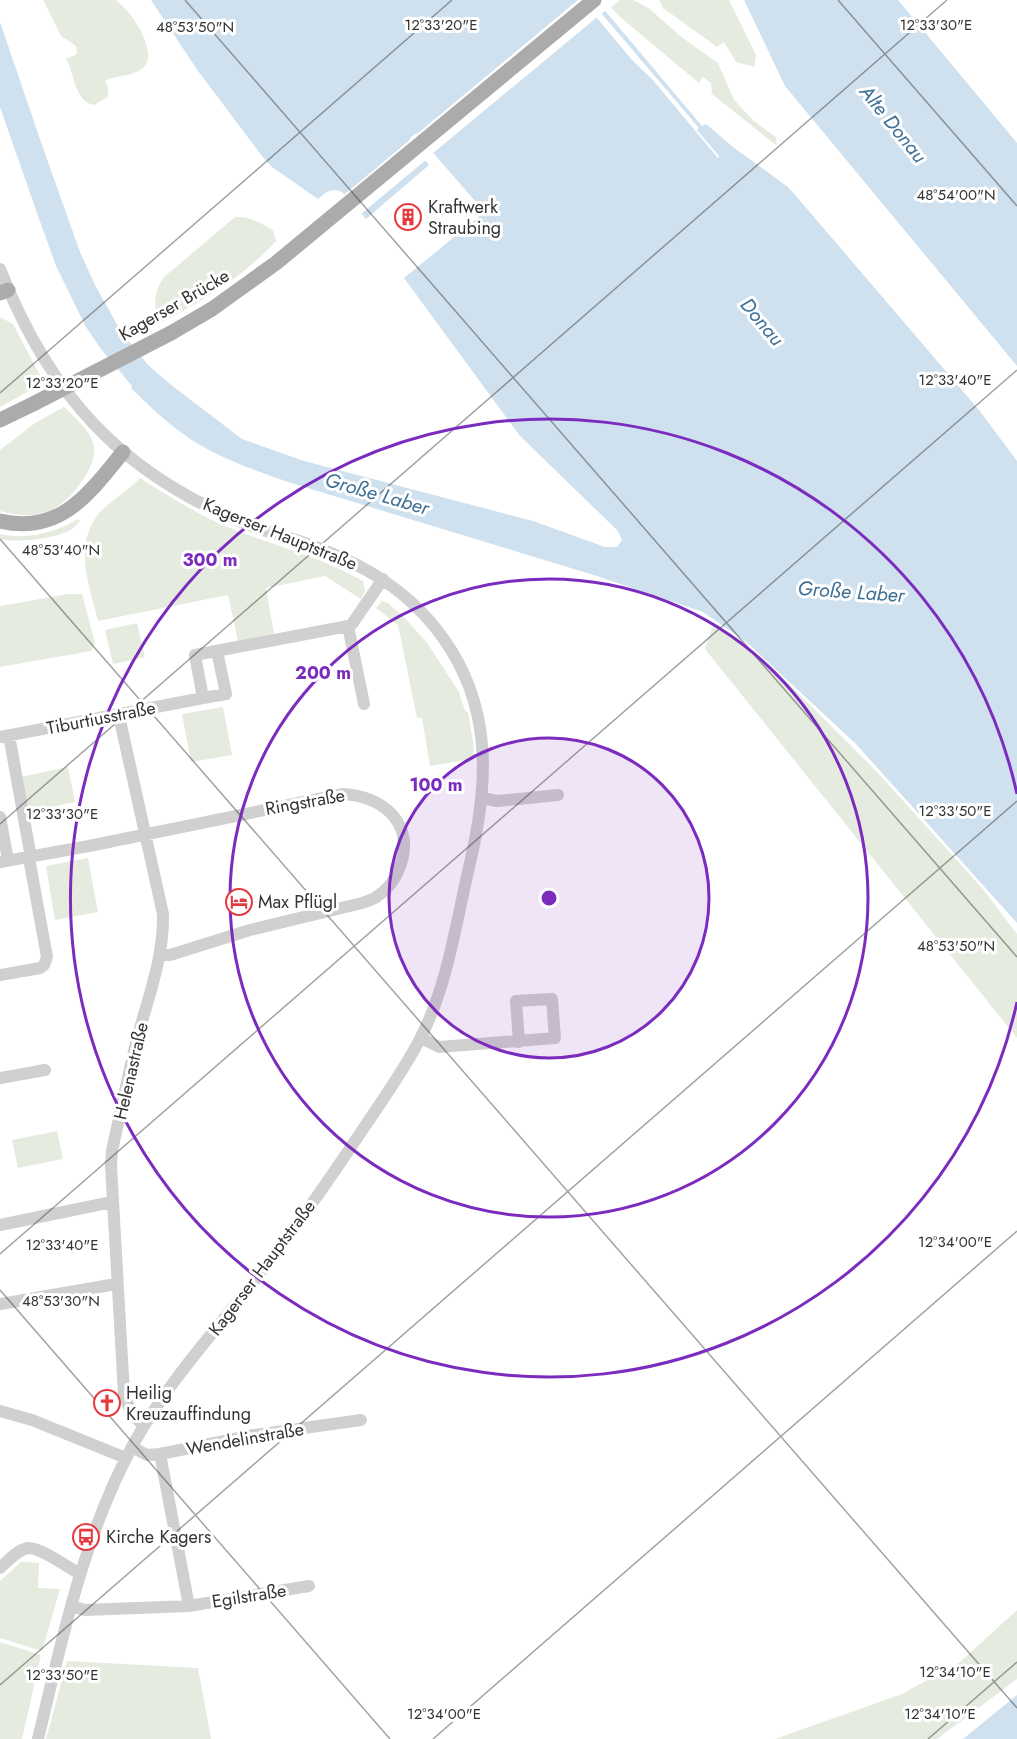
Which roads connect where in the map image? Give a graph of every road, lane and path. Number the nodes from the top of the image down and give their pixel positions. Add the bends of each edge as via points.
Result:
1 (594, 0) edge
2 (0, 269) edge
3 (4, 292) edge
4 (0, 420) edge
5 (123, 452) junction
6 (0, 521) edge
7 (383, 579) junction
8 (348, 626) junction
9 (218, 651) junction
10 (203, 698) junction
11 (364, 704) dead end
12 (118, 716) junction
13 (4, 736) edge
14 (558, 795) dead end
15 (482, 798) junction
16 (0, 817) edge
17 (145, 834) junction
18 (30, 858) junction
19 (4, 861) edge
20 (160, 955) junction
21 (0, 975) edge
22 (421, 1038) junction
23 (519, 1042) junction
24 (45, 1070) dead end
25 (0, 1078) edge
26 (112, 1202) junction
27 (0, 1225) edge
28 (116, 1284) junction
29 (0, 1304) edge
30 (0, 1411) edge
31 (361, 1420) dead end
32 (144, 1425) junction
33 (132, 1447) junction
34 (160, 1454) junction
35 (126, 1458) junction
36 (0, 1568) edge
37 (80, 1574) junction
38 (309, 1586) dead end
39 (71, 1606) junction
40 (189, 1606) junction
41 (38, 1739) edge

1 - 4 main road, Kagerser Brücke, bridge via 254,280 171,333
2 - 3 street, Kagerser Hauptstraße
3 - 5 street, Kagerser Hauptstraße via 55,378 88,419
5 - 6 main road via 83,497 57,517 44,523
5 - 7 street, Kagerser Hauptstraße via 165,483 218,512 330,552
7 - 8 street
7 - 15 street, Kagerser Hauptstraße via 425,614 463,672 480,732
8 - 9 street
8 - 11 street
9 - 10 street via 195,655
9 - 10 street, Tiburtiusstraße via 226,694
10 - 12 street, Tiburtiusstraße
12 - 13 street, Tiburtiusstraße
12 - 17 street, Helenastraße
13 - 18 street
14 - 15 street via 497,801
15 - 22 street, Kagerser Hauptstraße via 446,969
16 - 19 street
17 - 18 street, Ringstraße
17 - 20 street, Helenastraße via 164,914
17 - 20 street, Ringstraße via 357,794 385,807 402,830 404,844 398,873 378,896
18 - 19 street, Ringstraße
18 - 21 street via 46,962 40,968
20 - 26 street, Helenastraße via 112,1151
22 - 23 street via 439,1047
22 - 32 street, Kagerser Hauptstraße via 304,1216 164,1393
23 - 23 street via 516,1001 552,999 555,1038
24 - 25 street
26 - 27 street
26 - 28 street, Helenastraße
28 - 29 street
28 - 32 street, Helenastraße via 124,1394 133,1415
30 - 35 street
31 - 34 street, Wendelinstraße via 254,1435
32 - 33 street, Kagerser Hauptstraße
33 - 34 street, Wendelinstraße via 147,1455
33 - 35 street, Kagerser Hauptstraße
34 - 40 street, Egilstraße
35 - 37 street, Kagerser Hauptstraße
36 - 37 street via 29,1548
37 - 39 street, Kagerser Hauptstraße
38 - 40 street, Egilstraße
39 - 40 street, Egilstraße via 85,1611
39 - 41 street, Kagerser Hauptstraße

